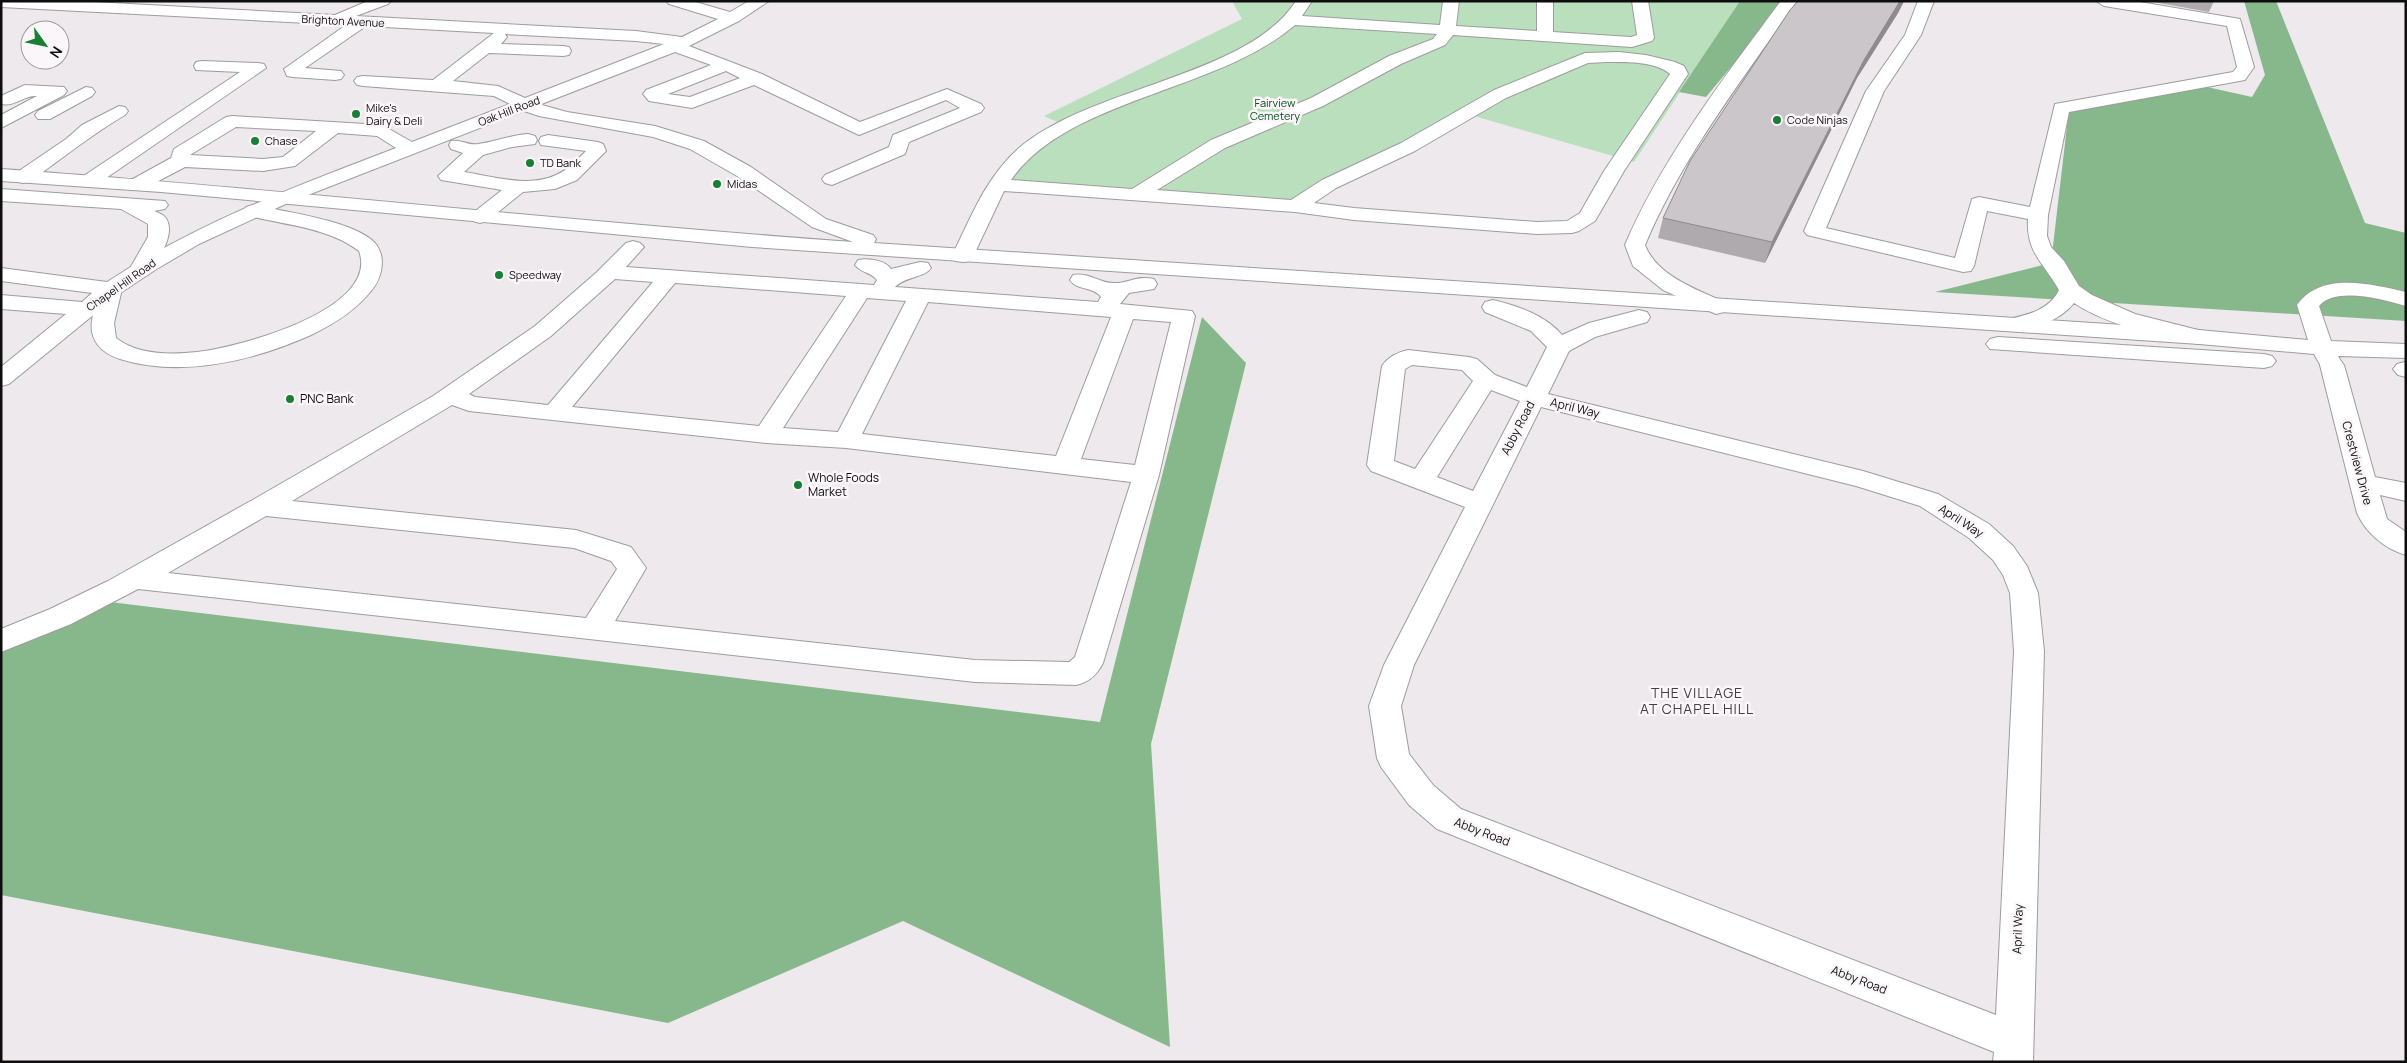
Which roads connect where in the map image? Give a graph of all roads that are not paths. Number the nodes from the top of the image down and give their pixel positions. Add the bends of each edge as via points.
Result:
1 (383, 1) edge
2 (674, 1) edge
3 (761, 1) edge
4 (1304, 1) edge
5 (1451, 1) edge
6 (1545, 1) edge
7 (1640, 1) edge
8 (1789, 1) edge
9 (1926, 1) edge
10 (2104, 1) edge
11 (31, 3) edge
12 (2, 6) edge
13 (1376, 8) dead end
14 (734, 18) junction
15 (1294, 20) junction
16 (329, 21) junction
17 (362, 22) junction
18 (1373, 25) junction
19 (509, 30) junction
20 (1445, 30) junction
21 (610, 35) junction
22 (1545, 37) junction
23 (679, 44) junction
24 (485, 48) junction
25 (1598, 48) junction
26 (727, 65) junction
27 (202, 66) dead end
28 (335, 75) dead end
29 (756, 78) junction
30 (364, 81) dead end
31 (436, 85) junction
32 (86, 92) dead end
33 (4, 98) edge
34 (524, 105) junction
35 (119, 111) dead end
36 (1, 122) edge
37 (334, 128) junction
38 (859, 129) junction
39 (1, 132) edge
40 (441, 138) junction
41 (528, 140) dead end
42 (548, 141) dead end
43 (411, 149) junction
44 (898, 150) junction
45 (475, 151) junction
46 (181, 161) junction
47 (1, 176) edge
48 (23, 177) junction
49 (832, 179) dead end
50 (89, 181) junction
51 (138, 184) junction
52 (997, 185) junction
53 (518, 186) junction
54 (1, 195) edge
55 (1136, 195) junction
56 (283, 198) junction
57 (123, 203) junction
58 (1294, 206) junction
59 (253, 211) junction
60 (2038, 215) junction
61 (480, 217) junction
62 (633, 247) junction
63 (964, 256) junction
64 (866, 265) junction
65 (920, 268) junction
66 (140, 270) junction
67 (611, 272) junction
68 (1, 274) edge
69 (669, 277) junction
70 (1081, 280) junction
71 (1146, 284) junction
72 (876, 288) junction
73 (111, 290) junction
74 (2070, 290) junction
75 (921, 294) junction
76 (2406, 299) edge
77 (1, 302) edge
78 (1114, 305) junction
79 (1716, 306) junction
80 (1493, 307) junction
81 (87, 309) junction
82 (1639, 317) junction
83 (2013, 325) junction
84 (2199, 337) junction
85 (1559, 347) junction
86 (2327, 356) junction
87 (2405, 365) edge
88 (1, 379) edge
89 (1486, 380) junction
90 (450, 394) junction
91 (1534, 398) junction
92 (554, 413) junction
93 (766, 435) junction
94 (846, 440) junction
95 (1065, 466) junction
96 (1146, 475) junction
97 (1421, 481) junction
98 (2363, 483) junction
99 (2406, 492) edge
100 (1480, 503) junction
101 (262, 507) junction
102 (2406, 546) edge
103 (134, 579) junction
104 (594, 630) junction
105 (1, 641) edge
106 (2013, 1051) edge

1 - 16 main road
2 - 14 main road
3 - 14 main road, Oak Hill Road
4 - 15 main road
5 - 20 main road
6 - 22 main road
7 - 25 main road via 1646,38
8 - 79 main road via 1682,156 1645,219 1635,246 1641,261 1671,285
9 - 60 main road via 1913,35 1875,91 1814,231 1963,266 1979,203
10 - 60 main road via 2232,14 2246,67 2239,76 2061,108
11 - 12 main road, Brighton Avenue
11 - 16 main road, Brighton Avenue
13 - 18 main road
14 - 23 main road, Oak Hill Road
15 - 18 main road
15 - 52 main road via 1242,53 1071,124 1042,141 1015,163
16 - 17 main road, Brighton Avenue
17 - 19 main road, Brighton Avenue
17 - 28 main road via 292,69 300,73
18 - 20 main road
19 - 21 main road, Brighton Avenue
19 - 24 main road
20 - 22 main road
20 - 55 main road via 1443,40 1395,60 1317,102 1218,144
21 - 23 main road, Brighton Avenue
21 - 24 main road via 587,50
22 - 25 main road
23 - 26 main road, Brighton Avenue
23 - 34 main road, Oak Hill Road
24 - 31 main road
25 - 58 main road via 1585,58 1500,94 1408,147 1329,184
25 - 58 main road via 1662,63 1678,70 1679,74 1583,222 1562,228 1537,228 1344,214
26 - 29 main road, Brighton Avenue
26 - 29 main road via 652,94 692,104
27 - 50 main road via 258,68
29 - 38 main road, Brighton Avenue
30 - 31 main road
31 - 34 main road via 498,91
32 - 39 main road via 40,117
33 - 36 main road via 25,90 58,91
34 - 40 main road, Oak Hill Road
34 - 63 main road via 572,119 667,134 721,157 821,224 869,240
35 - 48 main road via 88,129
37 - 43 main road via 382,131
37 - 46 main road via 288,162 263,165
37 - 46 main road via 232,121 181,154
38 - 44 main road, Brighton Avenue
38 - 44 main road via 947,94 975,108 900,139
40 - 43 main road, Oak Hill Road
40 - 45 main road
41 - 45 main road via 510,141
42 - 53 main road via 591,146 597,151 565,180 550,185
43 - 56 main road, Oak Hill Road
44 - 49 main road
45 - 53 main road via 448,176
46 - 51 main road
47 - 48 main road
48 - 50 main road
50 - 51 main road
51 - 56 main road
52 - 55 main road
52 - 63 main road
53 - 61 main road
54 - 57 main road
55 - 58 main road
56 - 59 main road, Oak Hill Road
56 - 61 main road
57 - 59 main road
57 - 66 main road via 158,221 158,237
59 - 62 main road
59 - 66 main road, Chapel Hill Road via 192,240
59 - 73 main road via 330,230 366,246 372,256 372,270 367,282 334,313 280,340 230,354 182,360 141,358 107,341 102,328
60 - 74 main road via 2037,236 2042,248
61 - 63 main road
62 - 64 main road
62 - 67 main road
63 - 79 main road
64 - 65 main road
64 - 72 main road via 881,270
65 - 70 main road
65 - 72 main road via 906,271
66 - 73 main road, Chapel Hill Road
67 - 69 main road
67 - 90 main road via 545,331
68 - 73 main road
69 - 72 main road
69 - 92 main road
70 - 71 main road
70 - 78 main road via 1105,288
71 - 78 main road via 1130,285
71 - 80 main road
72 - 75 main road
72 - 93 main road
73 - 81 main road, Chapel Hill Road
74 - 83 main road via 2060,308 2048,315
74 - 84 main road via 2105,311 2126,319
75 - 78 main road
75 - 94 main road
76 - 86 main road, Crestview Drive via 2366,290 2321,294 2312,299 2308,305
77 - 81 main road
78 - 95 main road
78 - 96 main road via 1184,316
79 - 83 main road
80 - 82 main road
80 - 85 main road via 1546,329
81 - 88 main road, Chapel Hill Road
82 - 85 main road via 1589,329
82 - 86 main road via 1970,342
83 - 84 main road
84 - 86 main road
85 - 91 main road, Abby Road
86 - 87 main road
86 - 98 main road, Crestview Drive
89 - 91 main road, April Way
89 - 97 main road
89 - 97 main road via 1469,364 1408,357 1394,366 1380,465
90 - 92 main road via 469,404
90 - 101 main road
91 - 100 main road, Abby Road
91 - 106 main road, April Way via 1904,491 1929,500 1979,531 2003,553 2017,573 2024,593 2030,651
92 - 93 main road
93 - 94 main road
94 - 95 main road
95 - 96 main road
96 - 104 main road via 1088,663 1076,674 975,672
97 - 100 main road
98 - 99 main road
98 - 102 main road, Crestview Drive via 2376,524
100 - 106 main road, Abby Road via 1399,665 1385,706 1394,758 1420,795 1449,819
101 - 103 main road
101 - 104 main road via 576,539 621,554 632,568
103 - 104 main road
103 - 105 main road via 38,628

